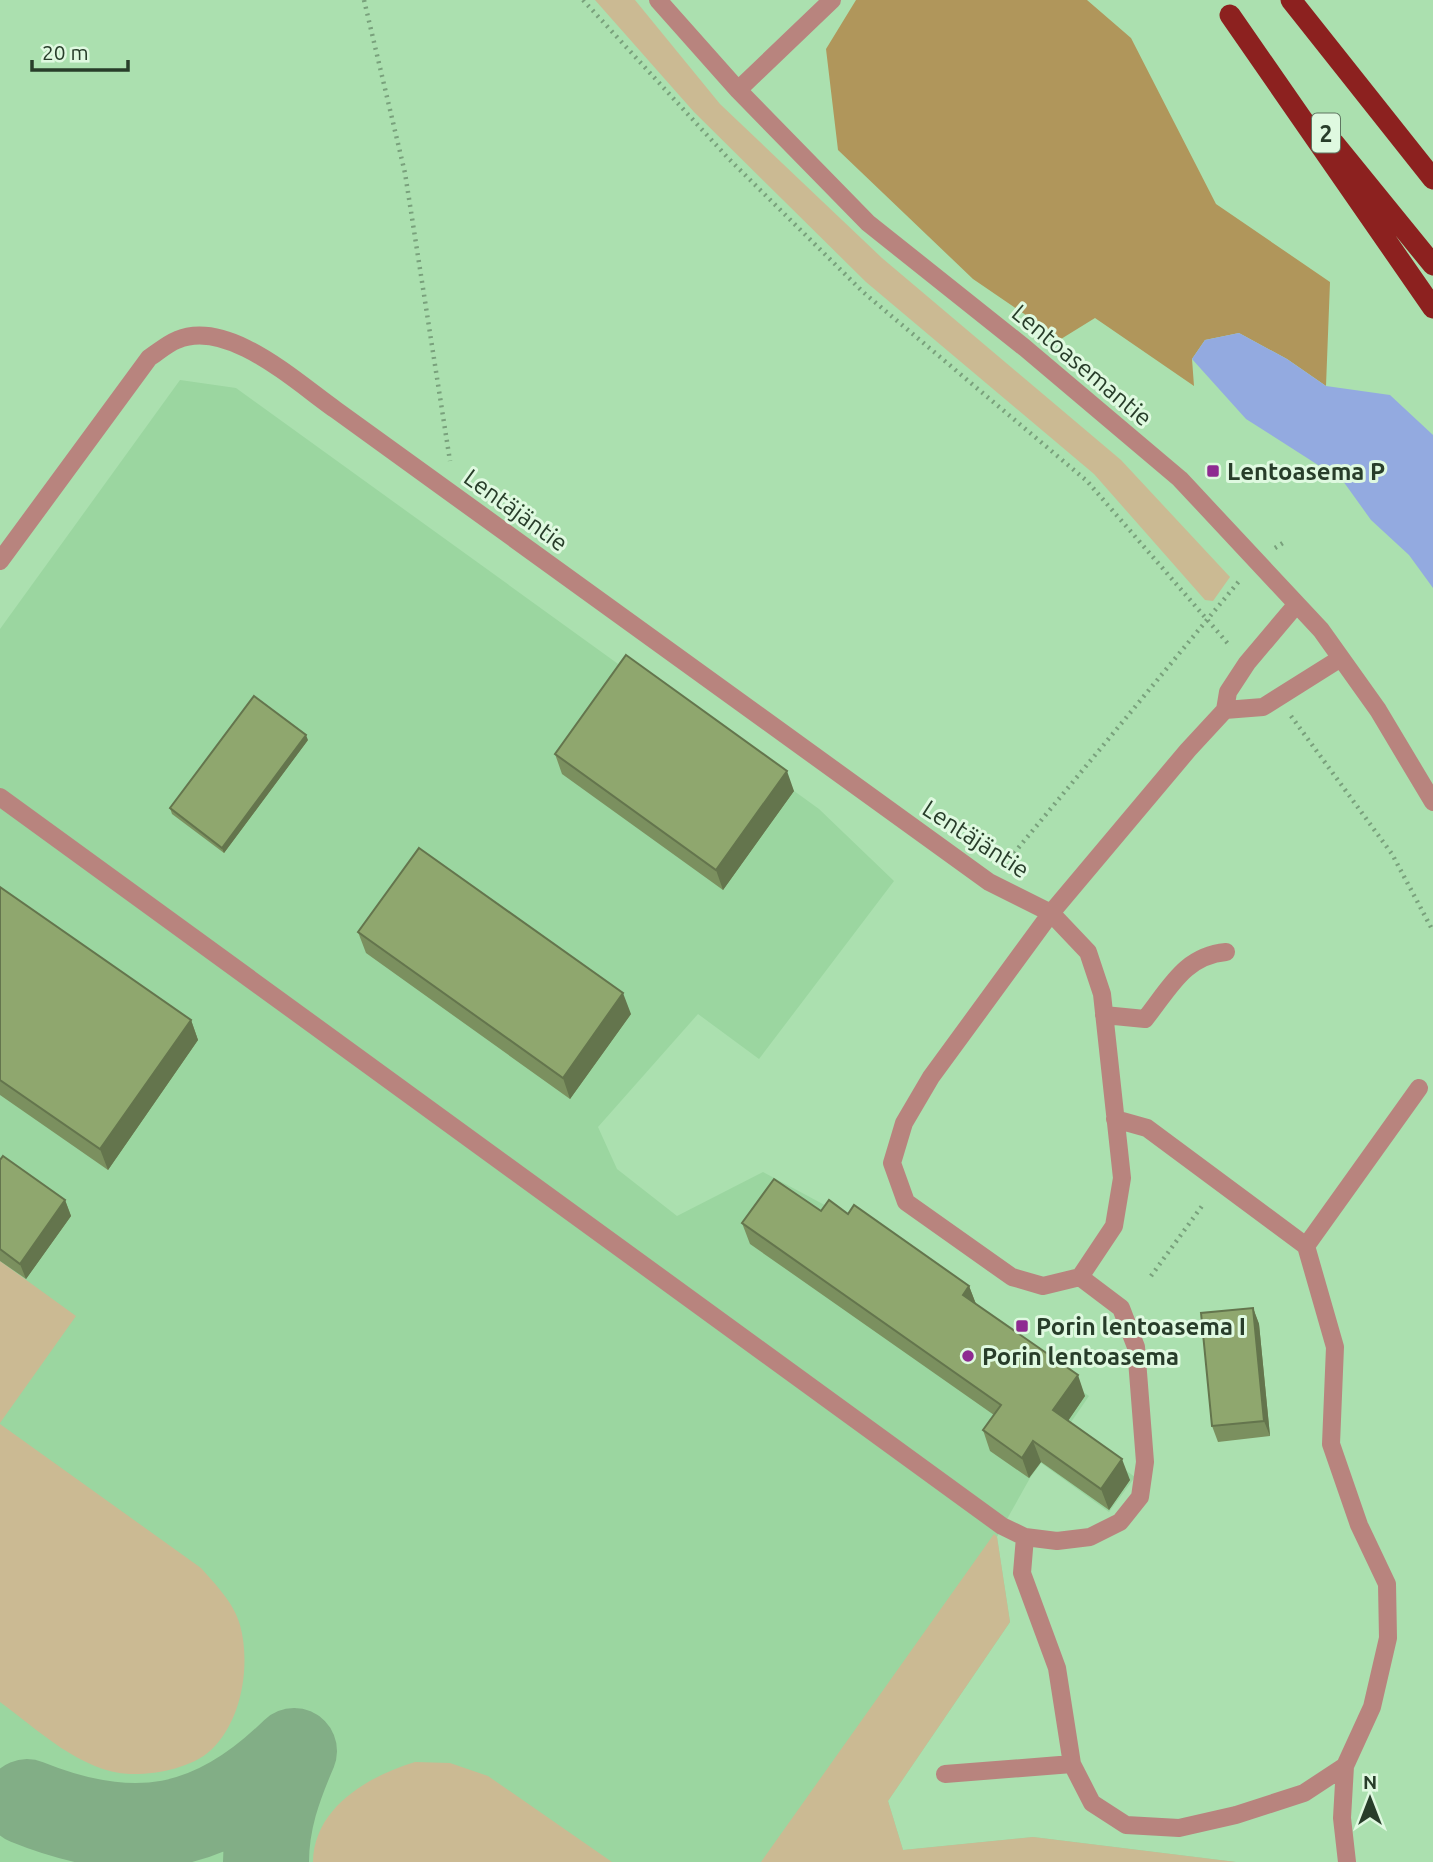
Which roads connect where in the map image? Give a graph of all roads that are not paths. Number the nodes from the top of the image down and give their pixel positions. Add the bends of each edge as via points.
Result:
1 (658, 0) edge
2 (832, 0) edge
3 (1292, 0) edge
4 (1224, 8) edge
5 (738, 90) junction
6 (1433, 180) edge
7 (1433, 265) edge
8 (1433, 308) edge
9 (0, 561) edge
10 (1296, 605) junction
11 (1341, 659) junction
12 (1225, 710) junction
13 (0, 797) edge
14 (1433, 802) edge
15 (1051, 913) junction
16 (1226, 952) dead end
17 (1104, 1015) junction
18 (1419, 1087) dead end
19 (1115, 1119) junction
20 (1306, 1246) junction
21 (1080, 1277) junction
22 (1025, 1537) junction
23 (1072, 1764) junction
24 (1345, 1766) junction
25 (945, 1774) dead end
26 (1347, 1862) edge

1 - 5 street, Lentoasemantie
2 - 5 street
3 - 6 highway, 2
4 - 7 highway, 2
4 - 8 highway
5 - 10 street, Lentoasemantie via 868,223 1026,348 1180,479
9 - 15 street, Lentäjäntie via 149,358 177,340 208,335 240,344 989,882
10 - 11 street, Lentoasemantie
10 - 12 street via 1247,663 1228,692
11 - 12 street via 1277,700
11 - 14 street, Lentoasemantie via 1378,710
12 - 15 street
13 - 22 street via 991,1518
15 - 17 street, Lentäjäntie via 1088,952
15 - 21 street via 931,1077 904,1123 892,1163 906,1202 1012,1277 1043,1286
16 - 17 street via 1206,954 1191,962 1145,1019
17 - 19 street, Lentäjäntie
18 - 20 street
19 - 20 street via 1147,1128
19 - 21 street, Lentäjäntie via 1122,1178 1114,1226
20 - 24 street via 1335,1347 1331,1444 1359,1525 1387,1584 1388,1638 1372,1707
21 - 22 street via 1121,1308 1136,1347 1144,1462 1140,1497 1120,1522 1090,1537 1057,1541
22 - 23 street via 1022,1573 1057,1668
23 - 24 street via 1092,1803 1126,1825 1179,1828 1304,1793
23 - 25 street
24 - 26 street via 1342,1818

